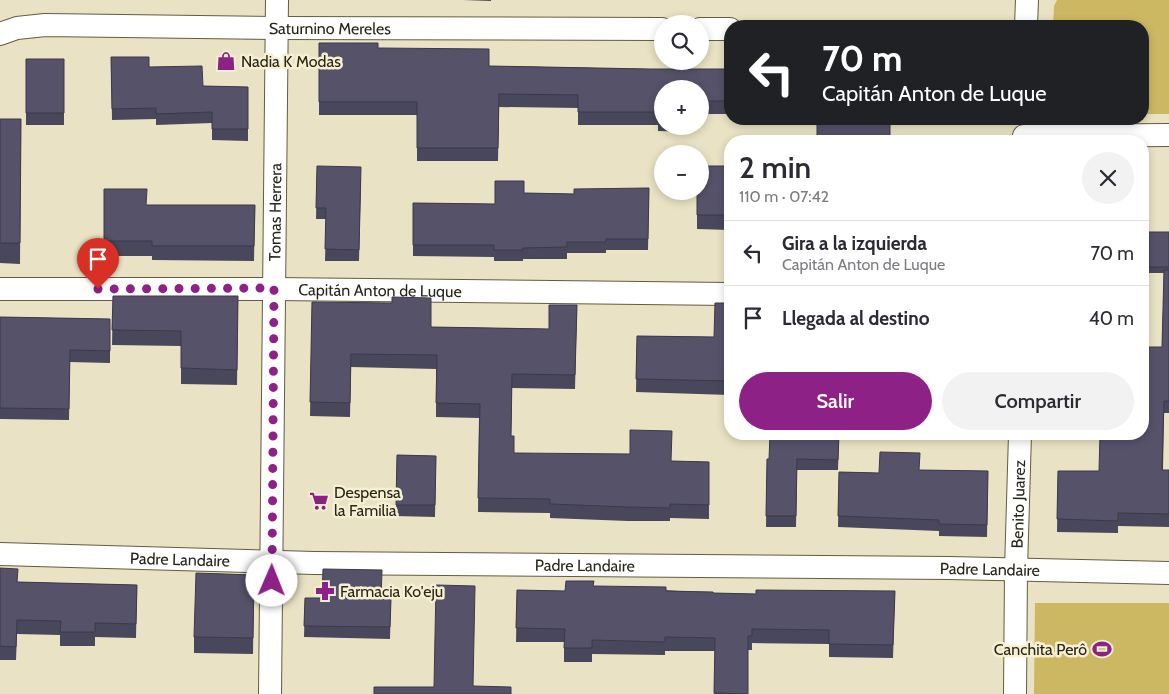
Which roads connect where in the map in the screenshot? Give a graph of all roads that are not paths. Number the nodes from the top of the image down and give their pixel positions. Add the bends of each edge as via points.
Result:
1 (277, 0) edge
2 (1027, 0) edge
3 (1026, 20) edge
4 (277, 28) junction
5 (654, 29) edge
6 (709, 29) edge
7 (724, 29) edge
8 (0, 34) edge
9 (1024, 132) edge
10 (1169, 135) edge
11 (274, 288) junction
12 (0, 289) edge
13 (724, 294) edge
14 (1020, 440) edge
15 (0, 554) edge
16 (272, 563) junction
17 (1016, 570) junction
18 (1169, 573) edge
19 (270, 694) edge
20 (1015, 694) edge

1 - 4 street, Tomas Herrera
2 - 3 street
4 - 5 street, Saturnino Mereles
4 - 8 street, Saturnino Mereles via 45,24
4 - 11 street, Tomas Herrera
6 - 7 street
9 - 10 street
11 - 12 street, Capitán Anton de Luque
11 - 13 street, Capitán Anton de Luque
11 - 16 street, Tomas Herrera
14 - 17 street, Benito Juarez
15 - 16 street, Padre Landaire
16 - 17 street, Padre Landaire
16 - 19 street, Tomas Herrera
17 - 18 street, Padre Landaire
17 - 20 street, Benito Juarez

